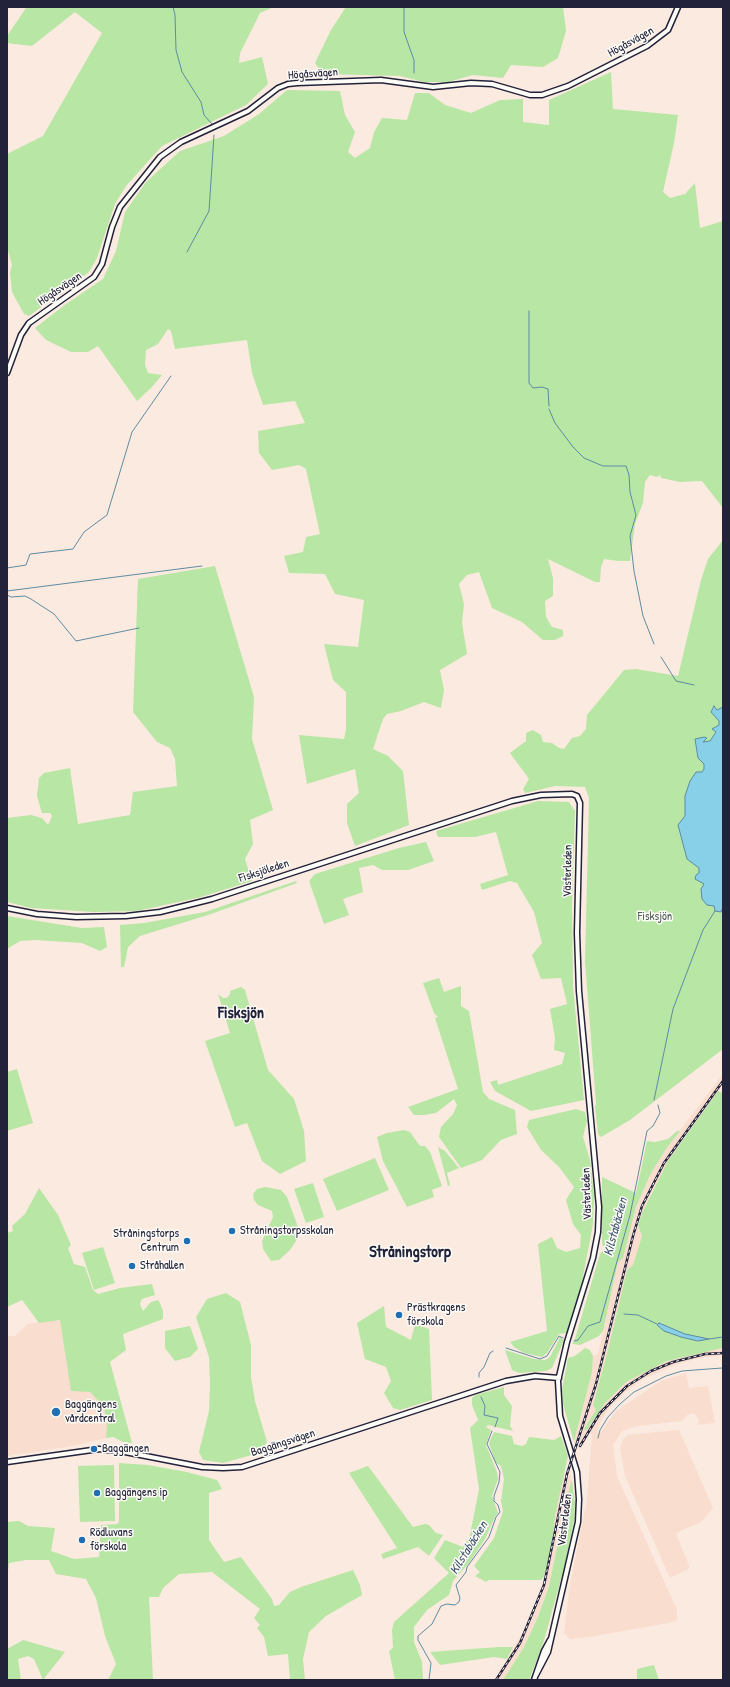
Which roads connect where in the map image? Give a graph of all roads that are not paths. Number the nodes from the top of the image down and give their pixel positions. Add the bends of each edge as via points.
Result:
1 (678, 7) edge
2 (7, 373) edge
3 (520, 799) joint
4 (7, 908) edge
5 (559, 1378) junction
6 (7, 1462) edge
7 (535, 1678) edge

1 - 2 street, Högåsvägen via 668,30 656,40 568,86 542,96 492,84 471,83 433,87 381,80 292,84 278,88 248,111 181,142 160,157 120,207 102,264 94,277 29,323 21,335
3 - 4 street, Fisksjöleden via 176,908 137,915 97,918 53,916
3 - 5 street, Västerleden via 572,794 577,796 580,804 578,975 599,1207 593,1258 567,1342
5 - 6 street, Baggängsvägen via 535,1376 506,1381 237,1467 202,1467 99,1449
5 - 7 street, Västerleden via 558,1404 576,1463 578,1522 548,1652

